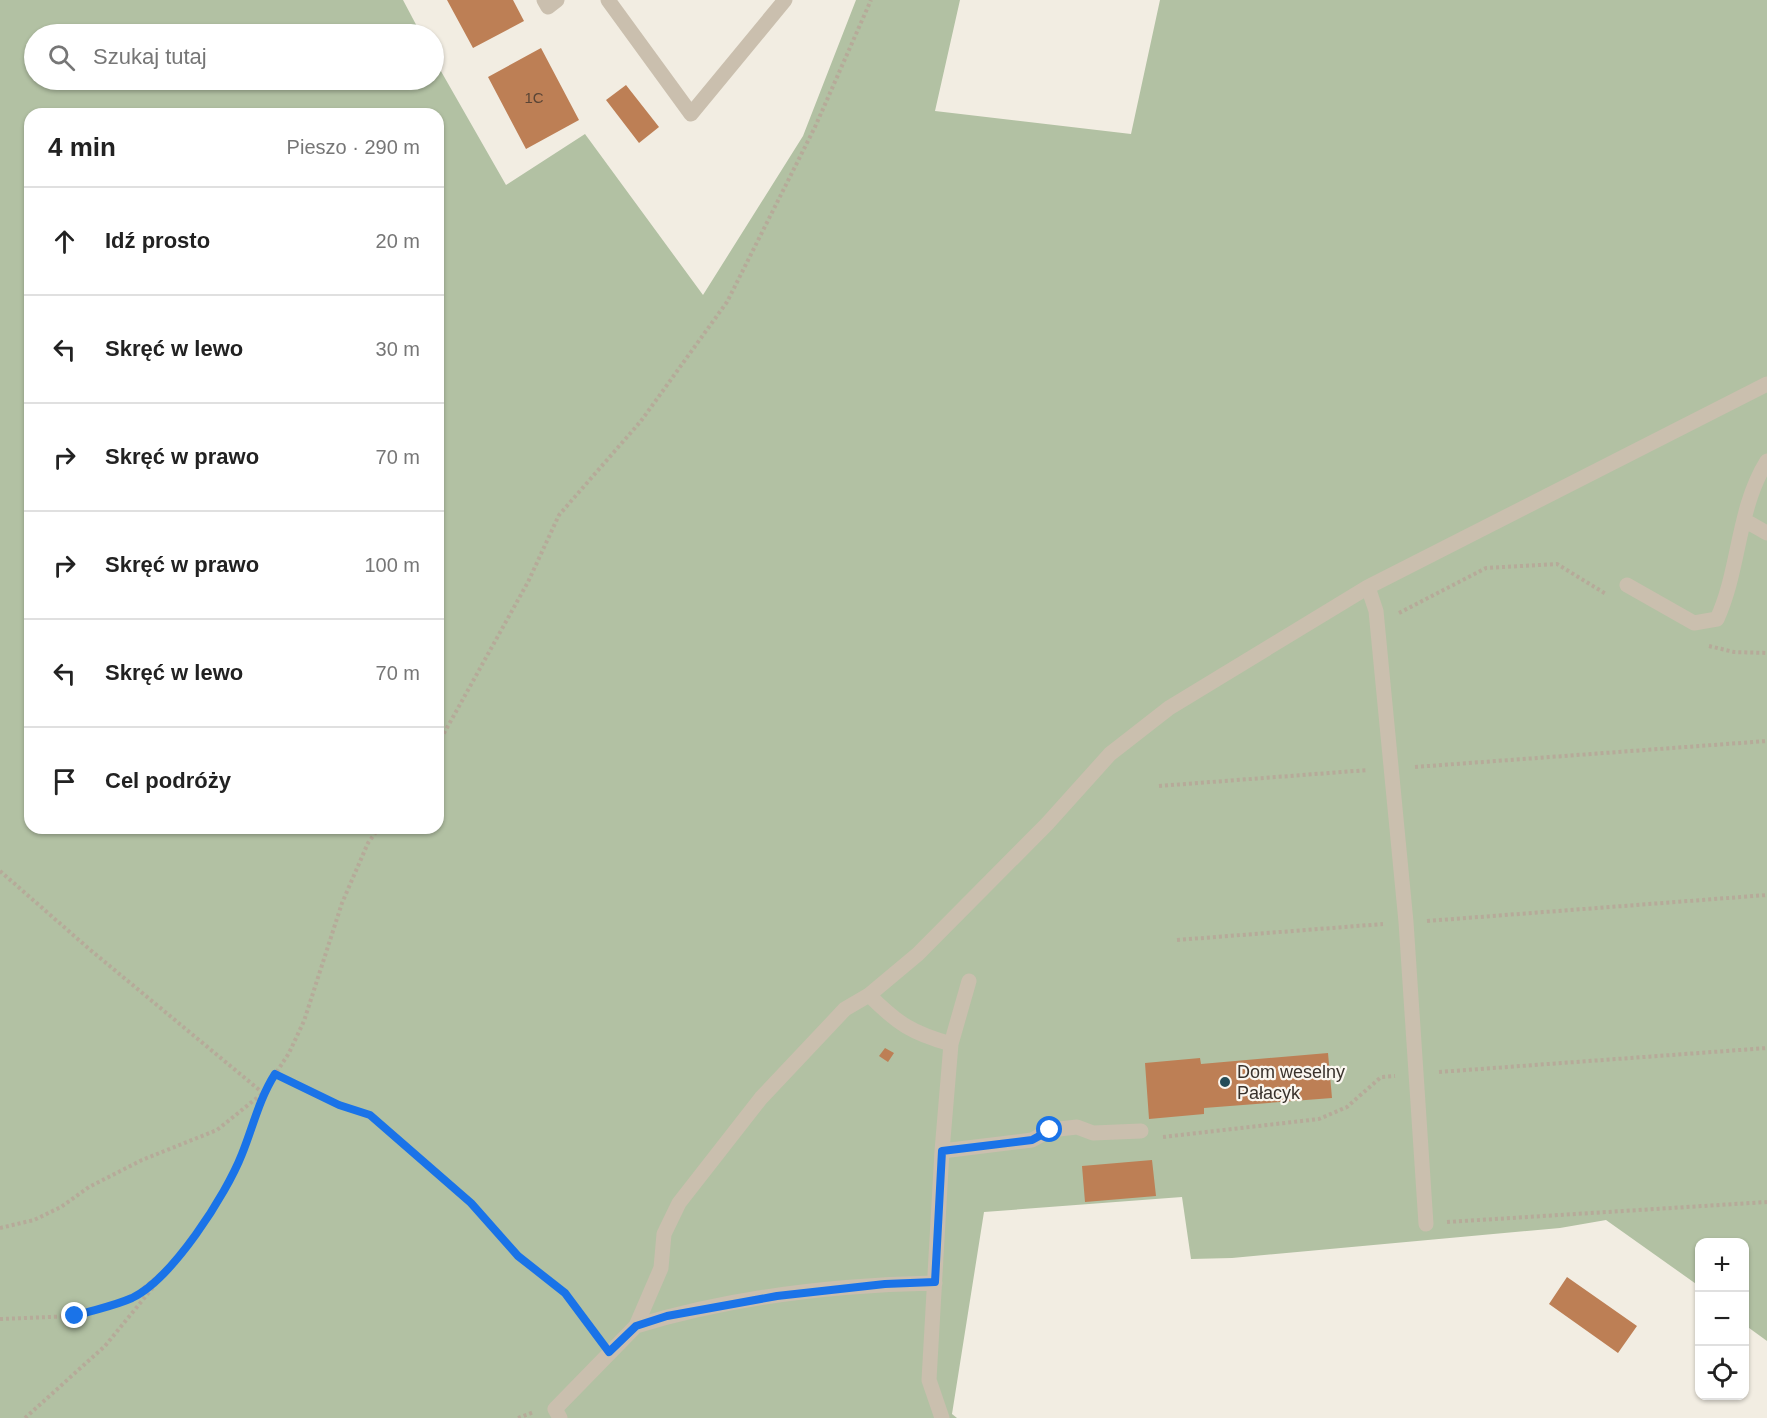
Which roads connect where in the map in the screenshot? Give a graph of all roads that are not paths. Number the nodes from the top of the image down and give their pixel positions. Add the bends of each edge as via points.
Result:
1 (544, 0) edge
2 (557, 0) edge
3 (608, 0) edge
4 (785, 0) edge
5 (1767, 384) edge
6 (1767, 461) edge
7 (1744, 520) junction
8 (1767, 533) edge
9 (1627, 585) dead end
10 (1368, 587) junction
11 (969, 981) dead end
12 (869, 994) junction
13 (951, 1044) junction
14 (1141, 1131) road end
15 (942, 1151) junction
16 (1426, 1224) road end
17 (935, 1282) junction
18 (636, 1326) junction
19 (560, 1418) edge
20 (942, 1418) edge

1 - 2 lane via 548,7
3 - 4 lane via 691,114
5 - 10 lane
6 - 7 lane
7 - 8 lane
7 - 9 lane via 1725,602 1717,619 1694,623
10 - 12 lane via 1169,708 1110,754 934,938
10 - 16 lane via 1376,611 1406,922
11 - 13 lane
12 - 13 lane via 916,1034
12 - 18 lane via 844,1009 761,1098 678,1203 664,1234 661,1268
13 - 15 lane
14 - 15 lane via 1093,1132 1077,1127 1050,1130 1032,1140
15 - 17 lane
17 - 18 lane via 777,1296 667,1316
17 - 20 lane via 929,1380
18 - 19 lane via 555,1409

